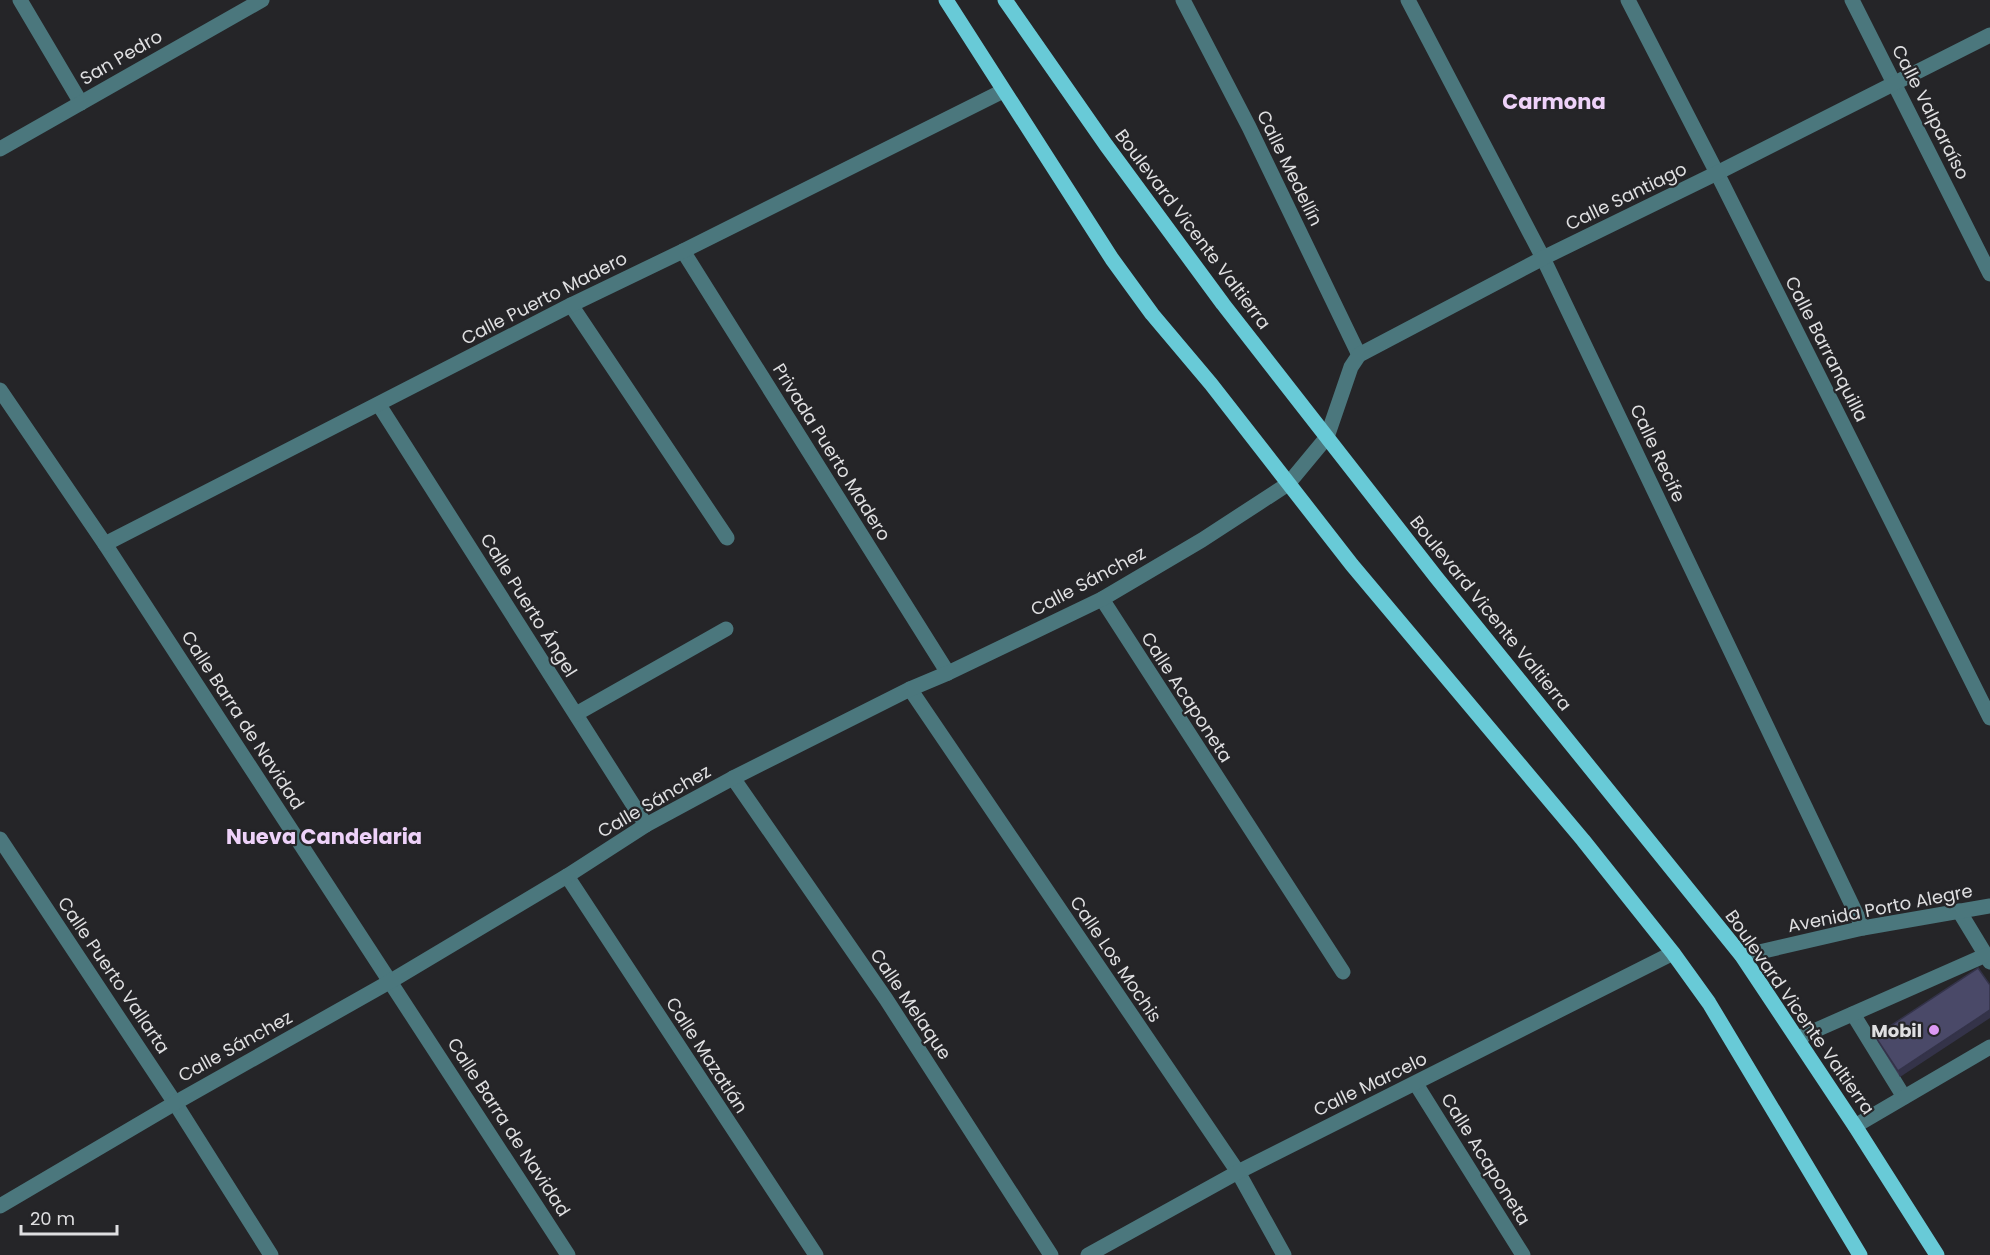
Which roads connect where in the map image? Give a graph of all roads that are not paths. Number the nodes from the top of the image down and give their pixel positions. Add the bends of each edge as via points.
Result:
1 (20, 0) edge
2 (262, 0) edge
3 (946, 0) edge
4 (1005, 0) edge
5 (1183, 0) edge
6 (1408, 0) edge
7 (1628, 0) edge
8 (1852, 0) edge
9 (1990, 35) edge
10 (1895, 82) junction
11 (1003, 91) junction
12 (81, 103) junction
13 (0, 149) edge
14 (1717, 173) junction
15 (684, 251) junction
16 (1544, 258) junction
17 (1990, 274) edge
18 (571, 305) junction
19 (1359, 355) junction
20 (0, 390) edge
21 (379, 405) junction
22 (1327, 437) junction
23 (1288, 484) junction
24 (727, 538) dead end
25 (105, 544) junction
26 (1102, 599) junction
27 (726, 629) dead end
28 (948, 673) junction
29 (910, 689) junction
30 (576, 714) junction
31 (1990, 718) edge
32 (733, 778) junction
33 (646, 825) junction
34 (0, 839) edge
35 (567, 876) junction
36 (1990, 906) edge
37 (1959, 911) junction
38 (1863, 928) junction
39 (1673, 953) junction
40 (1742, 956) junction
41 (1988, 958) edge
42 (1343, 972) dead end
43 (391, 981) junction
44 (1853, 1014) junction
45 (1798, 1038) junction
46 (1990, 1047) edge
47 (1416, 1084) junction
48 (1904, 1097) junction
49 (175, 1103) junction
50 (1855, 1126) junction
51 (1238, 1172) junction
52 (0, 1206) edge
53 (271, 1255) edge
54 (568, 1255) edge
55 (816, 1255) edge
56 (1051, 1255) edge
57 (1088, 1255) edge
58 (1284, 1255) edge
59 (1523, 1255) edge
60 (1860, 1255) edge
61 (1937, 1255) edge

1 - 12 street
2 - 12 street, San Pedro
3 - 11 main road
4 - 22 main road, Boulevard Vicente Valtierra via 1159,219
5 - 19 street, Calle Medellín
6 - 16 street, Calle Recife
7 - 14 street, Calle Barranquilla
8 - 10 street, Calle Valparaíso
9 - 10 street, Calle Santiago
10 - 14 street, Calle Santiago
10 - 17 street, Calle Valparaíso
11 - 15 street, Calle Puerto Madero
11 - 23 main road via 1112,259
12 - 13 street, San Pedro
14 - 16 street, Calle Santiago
14 - 31 street, Calle Barranquilla
15 - 18 street, Calle Puerto Madero
15 - 28 street, Privada Puerto Madero
16 - 19 street, Calle Santiago
16 - 38 street, Calle Recife
18 - 21 street, Calle Puerto Madero
18 - 24 street
19 - 22 street via 1351,367
20 - 25 street, Calle Barra de Navidad
21 - 25 street, Calle Puerto Madero
21 - 30 street, Calle Puerto Ángel
22 - 23 street, Calle Sánchez
22 - 40 main road, Boulevard Vicente Valtierra
23 - 26 street, Calle Sánchez
23 - 39 main road
25 - 43 street, Calle Barra de Navidad
26 - 28 street, Calle Sánchez
26 - 42 street, Calle Acaponeta
27 - 30 street
28 - 29 street, Calle Sánchez
29 - 32 street, Calle Sánchez
29 - 51 street, Calle Los Mochis
30 - 33 street, Calle Puerto Ángel
32 - 33 street, Calle Sánchez
32 - 56 street, Calle Melaque via 886,999
33 - 35 street, Calle Sánchez
34 - 49 street, Calle Puerto Vallarta
35 - 43 street, Calle Sánchez
35 - 55 street, Calle Mazatlán
36 - 37 street, Avenida Porto Alegre
37 - 38 street, Avenida Porto Alegre
37 - 41 street
38 - 40 street, Avenida Porto Alegre
39 - 47 street, Calle Marcelo
39 - 60 main road via 1709,1003
40 - 45 main road, Boulevard Vicente Valtierra
41 - 44 street
43 - 49 street, Calle Sánchez
43 - 54 street, Calle Barra de Navidad
44 - 45 street
44 - 48 street
45 - 50 main road, Boulevard Vicente Valtierra
46 - 48 street
47 - 51 street, Calle Marcelo
47 - 59 street, Calle Acaponeta
48 - 50 street
49 - 52 street, Calle Sánchez
49 - 53 street, Calle Puerto Vallarta
50 - 61 main road, Boulevard Vicente Valtierra
51 - 57 street, Calle Marcelo
51 - 58 street, Calle Los Mochis

